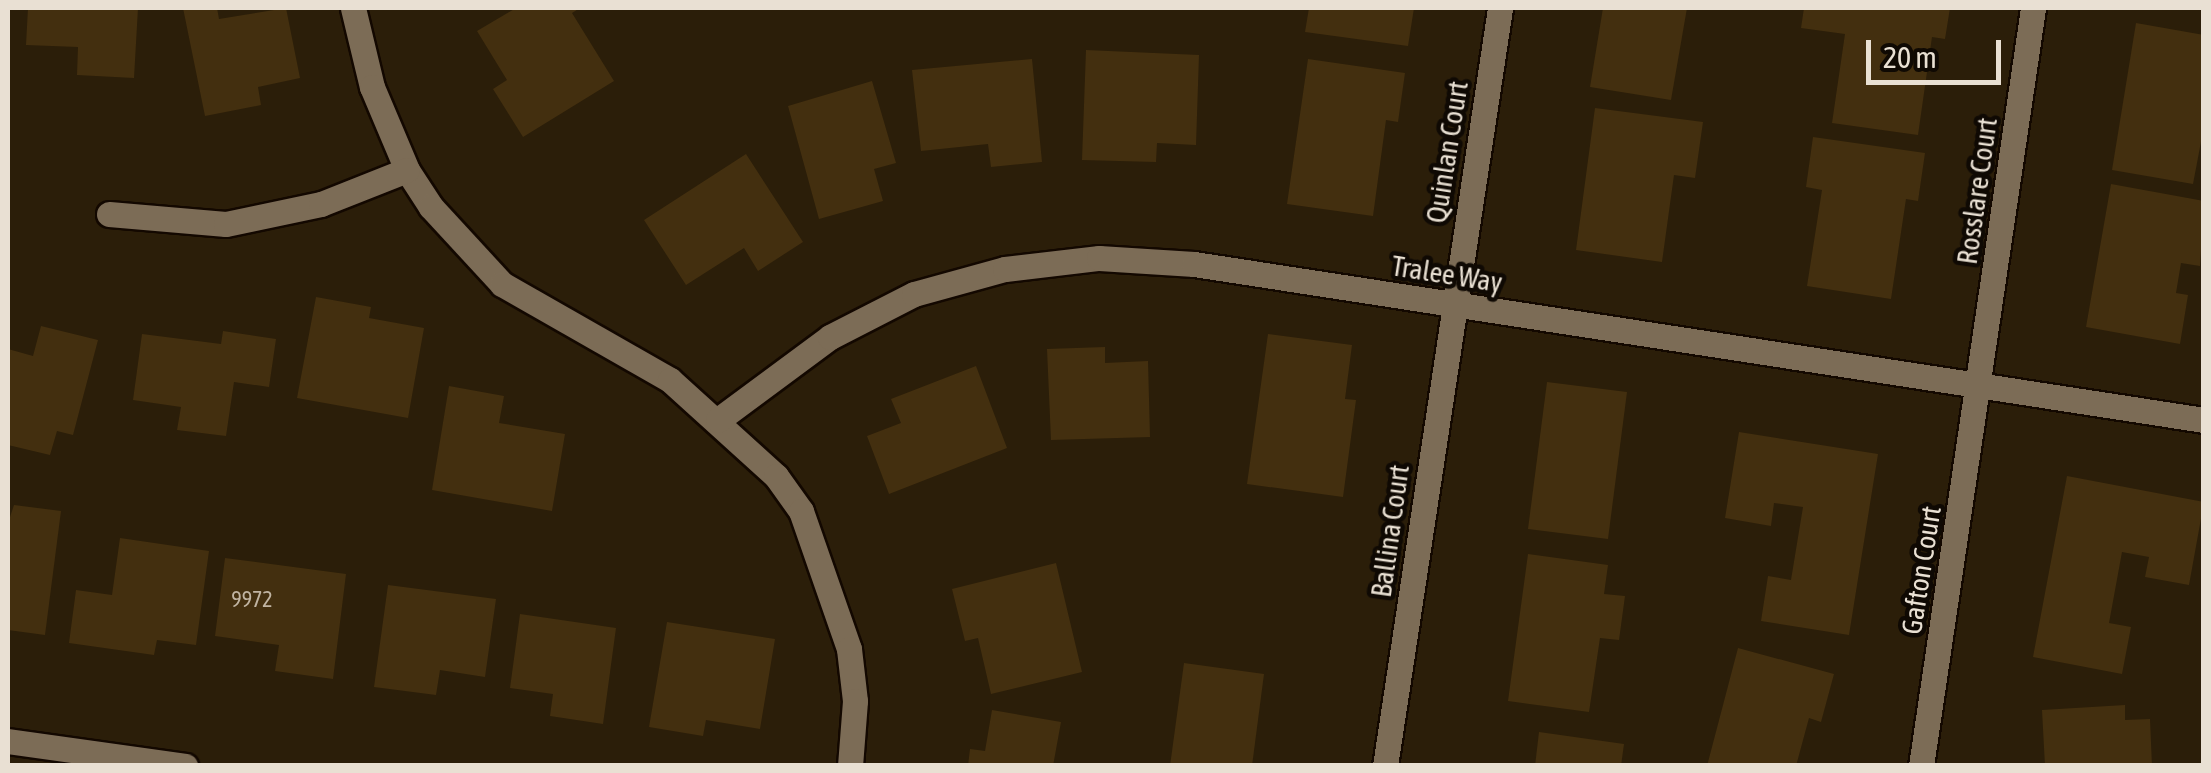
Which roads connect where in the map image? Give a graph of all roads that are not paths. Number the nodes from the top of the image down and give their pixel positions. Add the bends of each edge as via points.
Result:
1 (354, 8) edge
2 (1500, 8) edge
3 (2033, 8) edge
4 (408, 170) junction
5 (109, 214) dead end
6 (1454, 306) junction
7 (1979, 383) junction
8 (718, 420) junction
9 (2204, 420) edge
10 (8, 741) edge
11 (185, 766) edge
12 (850, 766) edge
13 (1386, 766) edge
14 (1921, 766) edge

1 - 4 street via 372,87
2 - 6 street, Quinlan Court
3 - 7 street, Rosslare Court
4 - 5 street via 321,204 226,224
4 - 8 street via 431,207 502,284 542,312 627,353
6 - 7 street, Tralee Way
6 - 8 street, Tralee Way via 1194,264 1099,258 1021,266 914,294 830,337
6 - 13 street, Ballina Court
7 - 9 street, Tralee Way
7 - 14 street, Gafton Court
8 - 12 street via 776,476 822,557 849,648 855,701
10 - 11 street

